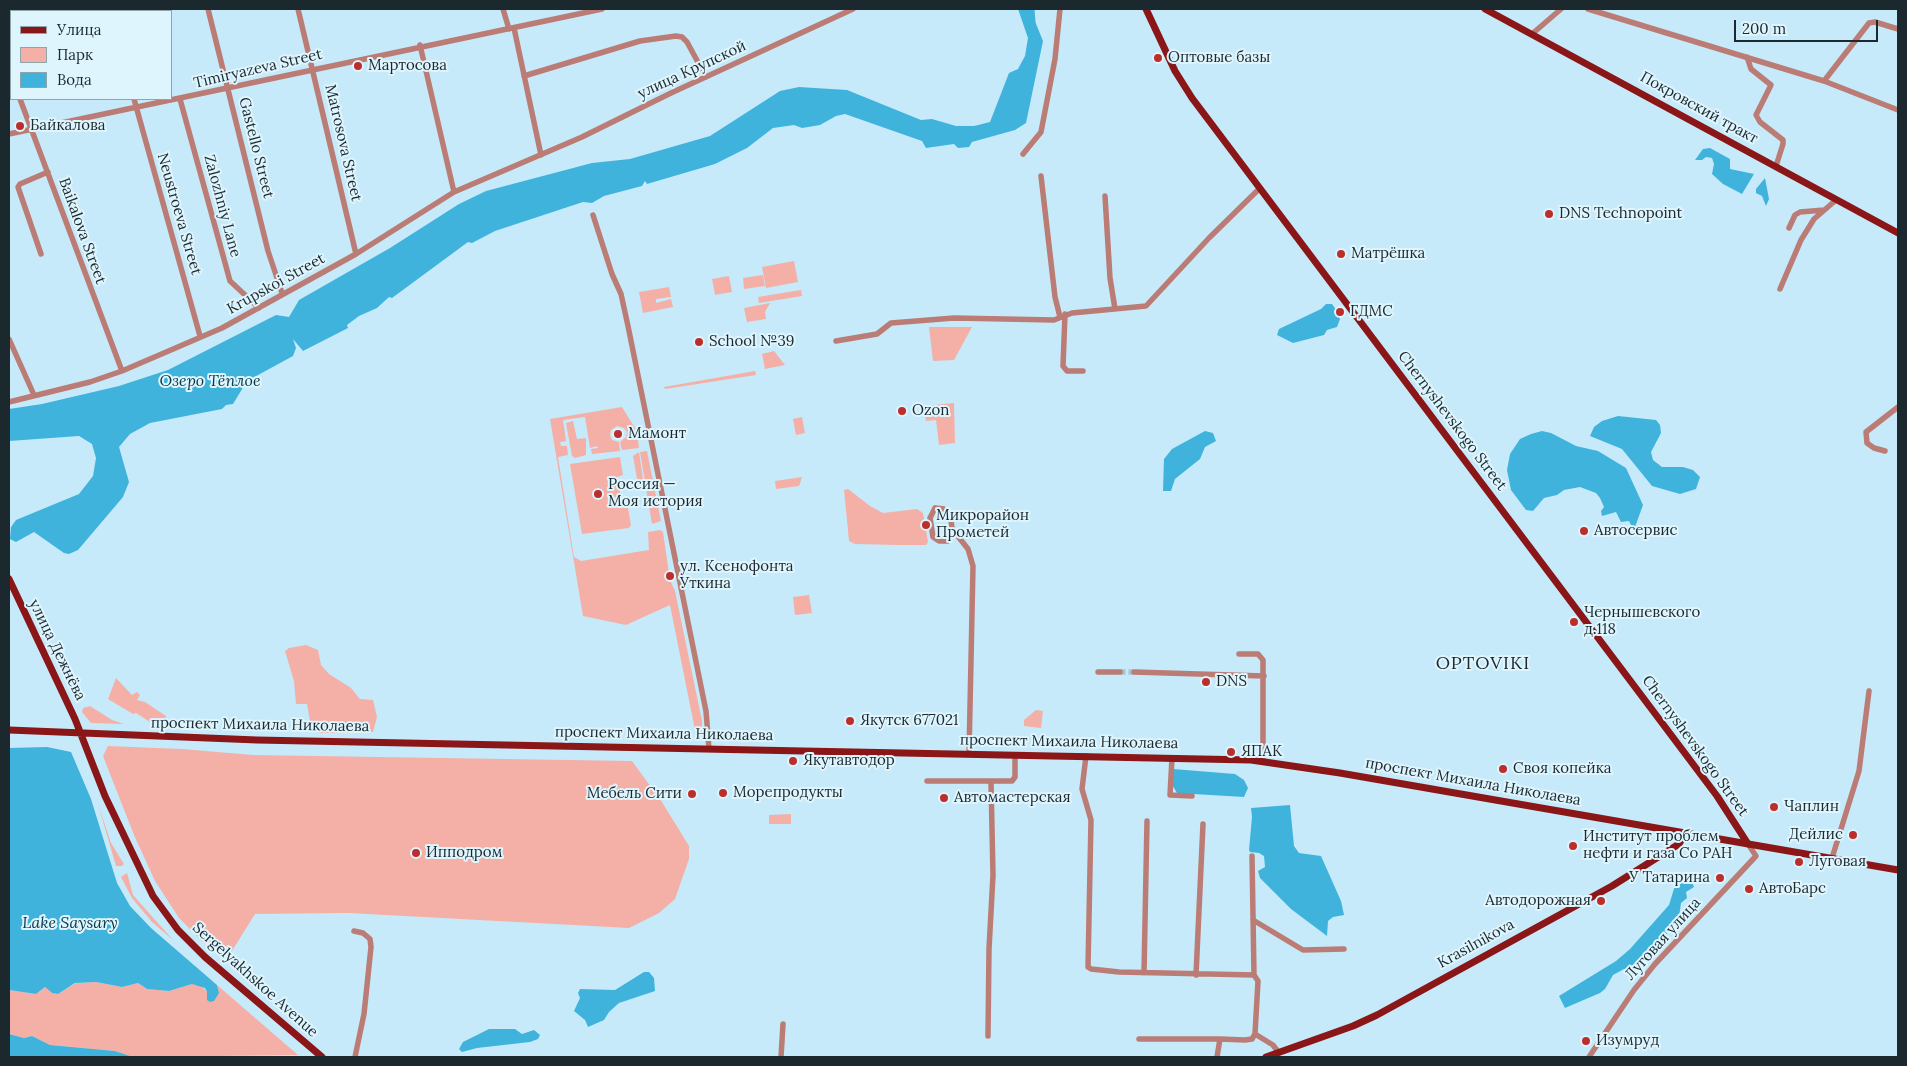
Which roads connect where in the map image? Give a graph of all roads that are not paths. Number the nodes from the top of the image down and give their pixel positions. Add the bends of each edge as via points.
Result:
1 (208, 9) edge
2 (298, 9) edge
3 (503, 9) edge
4 (602, 9) edge
5 (854, 9) edge
6 (1060, 9) edge
7 (1146, 9) edge
8 (1485, 9) edge
9 (1560, 9) edge
10 (1588, 9) edge
11 (511, 28) junction
12 (1898, 29) edge
13 (1532, 34) junction
14 (420, 45) junction
15 (1747, 58) junction
16 (313, 69) junction
17 (524, 76) junction
18 (706, 76) junction
19 (1824, 81) junction
20 (229, 88) junction
21 (180, 99) junction
22 (20, 100) edge
23 (134, 100) edge
24 (136, 108) junction
25 (1898, 110) edge
26 (32, 128) junction
27 (9, 134) edge
28 (1023, 154) dead end
29 (541, 155) junction
30 (1776, 166) junction
31 (48, 172) junction
32 (1040, 176) dead end
33 (1259, 189) junction
34 (454, 192) junction
35 (1105, 196) dead end
36 (1836, 200) junction
37 (1824, 210) junction
38 (593, 215) dead end
39 (1789, 228) dead end
40 (1898, 233) edge
41 (41, 254) dead end
42 (356, 254) junction
43 (1780, 289) dead end
44 (282, 293) junction
45 (259, 308) junction
46 (1115, 309) junction
47 (1063, 316) junction
48 (200, 336) junction
49 (9, 339) edge
50 (836, 341) dead end
51 (1083, 371) dead end
52 (122, 372) junction
53 (34, 395) junction
54 (9, 402) edge
55 (1898, 407) edge
56 (1885, 451) dead end
57 (953, 530) junction
58 (948, 541) junction
59 (966, 546) junction
60 (9, 579) edge
61 (1239, 654) dead end
62 (1098, 672) dead end
63 (1120, 672) tunnel mouth
64 (1134, 672) tunnel mouth
65 (1264, 676) junction
66 (1869, 691) dead end
67 (9, 730) edge
68 (81, 734) junction
69 (708, 749) junction
70 (969, 754) junction
71 (1015, 755) junction
72 (1086, 756) junction
73 (1172, 758) junction
74 (1263, 761) junction
75 (927, 781) dead end
76 (991, 782) junction
77 (1192, 796) dead end
78 (1147, 821) dead end
79 (1204, 824) dead end
80 (1685, 833) junction
81 (1748, 844) junction
82 (1252, 856) dead end
83 (1832, 858) junction
84 (1898, 870) edge
85 (1253, 920) junction
86 (354, 931) dead end
87 (1344, 949) dead end
88 (1144, 973) junction
89 (1254, 974) junction
90 (1196, 975) junction
91 (783, 1024) dead end
92 (1255, 1034) junction
93 (988, 1036) dead end
94 (1139, 1038) dead end
95 (1220, 1038) junction
96 (1278, 1053) junction
97 (322, 1057) edge
98 (356, 1057) edge
99 (781, 1057) edge
100 (1217, 1057) edge
101 (1266, 1057) edge
102 (1589, 1057) edge

1 - 20 street, Gastello Street
2 - 16 street, Matrosova Street
3 - 11 street
4 - 11 street, Timiryazeva Street
5 - 18 street, улица Крупской
6 - 28 street via 1055,59 1041,132
7 - 33 main road, Chernyshevskogo Street via 1184,86
8 - 13 main road, Покровский тракт
9 - 13 street
10 - 15 street
11 - 14 street, Timiryazeva Street
11 - 17 street
12 - 19 street via 1875,22 1869,24
13 - 30 main road, Покровский тракт
14 - 16 street, Timiryazeva Street
14 - 34 street
15 - 19 street
15 - 30 street via 1751,68 1771,86 1756,114 1760,122 1782,140
16 - 20 street, Timiryazeva Street
16 - 42 street, Matrosova Street
17 - 18 street via 640,41 676,36 687,42
17 - 29 street
18 - 29 street, улица Крупской
19 - 25 street
20 - 21 street, Timiryazeva Street
20 - 44 street, Gastello Street via 268,251
21 - 24 street, Timiryazeva Street
21 - 45 street, Zalozhniy Lane via 230,281
22 - 26 street, Baikalova Street
23 - 24 street, Neustroeva Street
24 - 26 street, Timiryazeva Street
24 - 48 street, Neustroeva Street
26 - 27 street, Timiryazeva Street
26 - 31 street, Baikalova Street
29 - 34 street, Krupskoi Street
30 - 36 main road, Покровский тракт
31 - 41 street via 18,187
31 - 52 street, Baikalova Street
32 - 47 street via 1055,297
33 - 46 street via 1146,306
33 - 81 main road, Chernyshevskogo Street via 1717,796
34 - 42 street, Krupskoi Street
35 - 46 street
36 - 37 street
36 - 40 main road, Покровский тракт
37 - 39 street via 1800,212
37 - 43 street via 1800,240
38 - 69 street via 621,294 628,326 706,711
42 - 44 street, Krupskoi Street
44 - 45 street, Krupskoi Street
45 - 48 street, Krupskoi Street
46 - 47 street
47 - 50 street via 1054,320 954,318 891,323 877,334
47 - 51 street via 1063,366 1068,371
48 - 52 street, Krupskoi Street
49 - 53 street
52 - 53 street, Krupskoi Street
53 - 54 street, Krupskoi Street
55 - 56 street via 1866,432 1867,443
57 - 58 street
57 - 58 street via 948,510 938,508 932,511 933,537
57 - 59 street
58 - 59 street
59 - 70 street via 973,566
60 - 68 main road, улица Дежнёва
61 - 65 street via 1262,656
62 - 63 street
64 - 65 street
65 - 74 street
66 - 83 street via 1858,771
67 - 68 main road, проспект Михаила Николаева
68 - 69 main road, проспект Михаила Николаева
68 - 97 main road, Sergelyakhskoe Avenue via 105,796 142,874 166,915 205,957
69 - 70 main road, проспект Михаила Николаева
70 - 71 main road, проспект Михаила Николаева
71 - 72 main road, проспект Михаила Николаева
71 - 76 street via 1015,777 1012,781
72 - 73 main road, проспект Михаила Николаева
72 - 88 street via 1082,790 1091,820 1088,967
73 - 74 main road, проспект Михаила Николаева
73 - 77 street via 1170,795
74 - 80 main road, проспект Михаила Николаева
75 - 76 street
76 - 93 street via 993,874
78 - 88 street
79 - 90 street
80 - 81 main road, проспект Михаила Николаева
80 - 96 main road, Krasilnikova via 1679,844 1612,886 1377,1015
81 - 83 main road, проспект Михаила Николаева
81 - 102 street, Луговая улица via 1756,856 1655,964
82 - 85 street
83 - 84 main road, проспект Михаила Николаева
85 - 87 street via 1303,950
85 - 89 street
86 - 98 street via 370,939 371,947
88 - 90 street
89 - 90 street
89 - 92 street via 1258,981
91 - 99 street
92 - 95 street via 1252,1039 1245,1040
92 - 96 street via 1273,1044
94 - 95 street
95 - 100 street
96 - 101 main road, Krasilnikova

